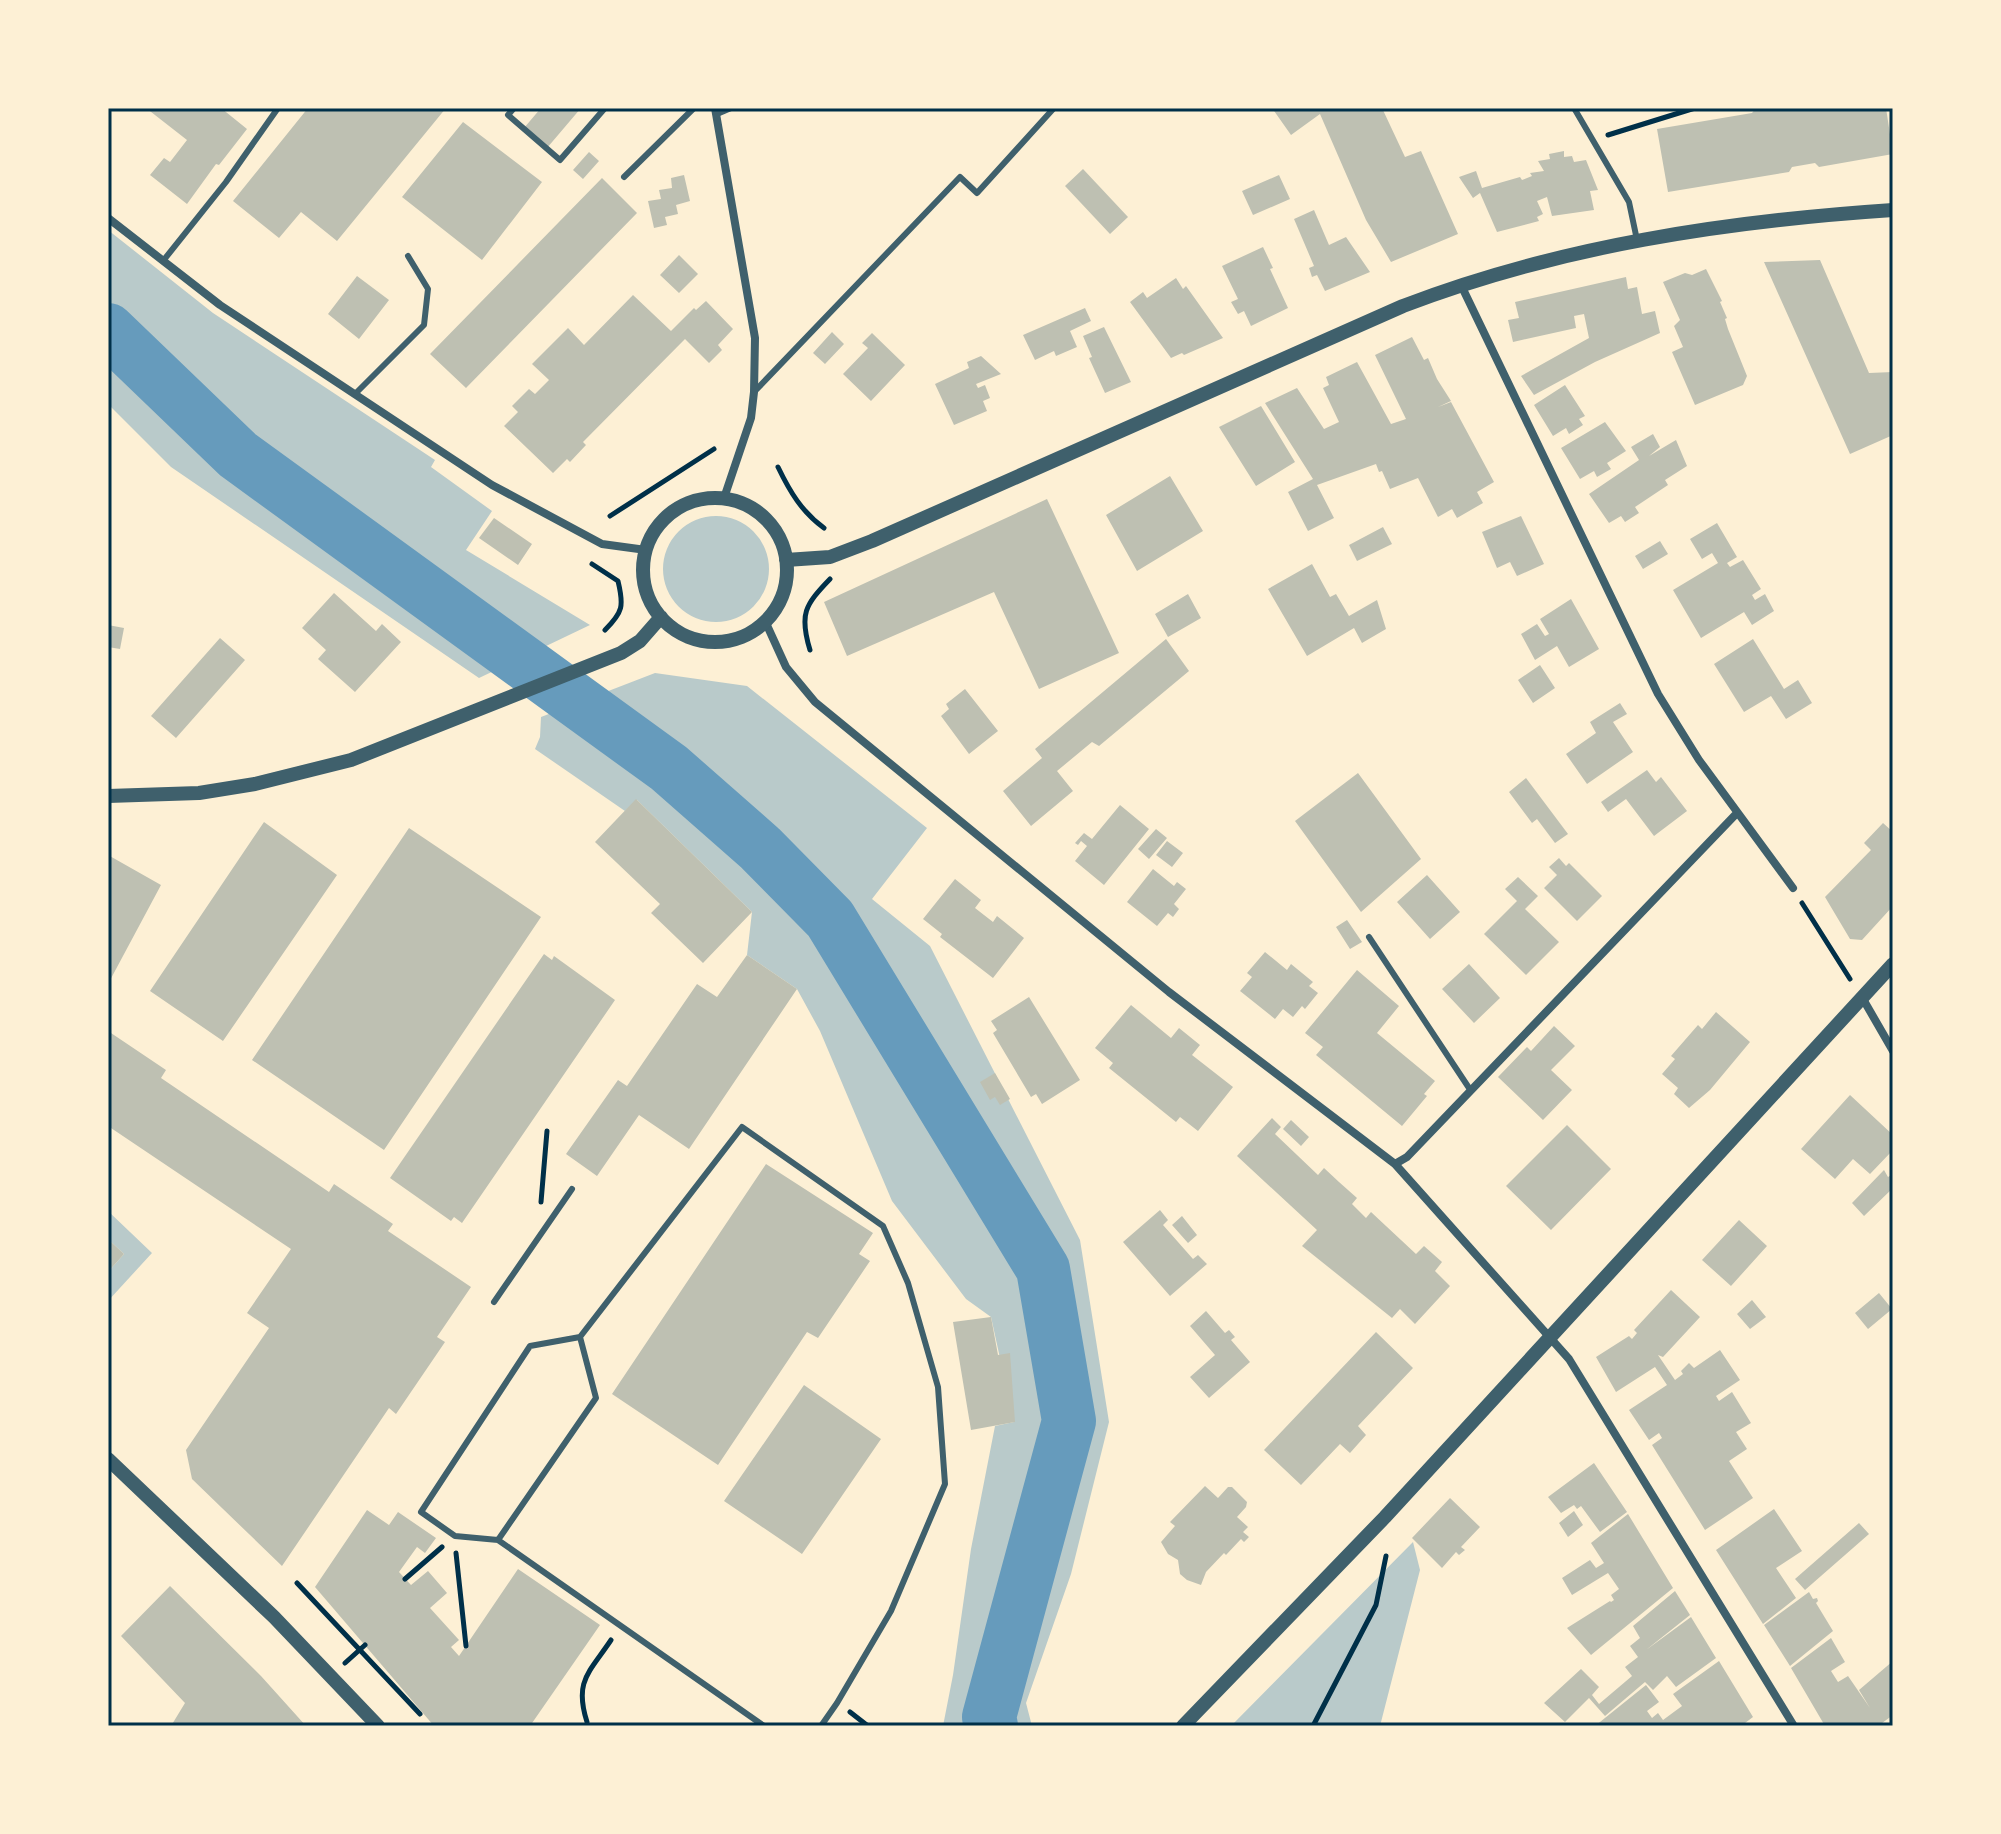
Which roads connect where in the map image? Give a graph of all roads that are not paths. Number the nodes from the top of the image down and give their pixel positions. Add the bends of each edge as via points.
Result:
1 (278, 108) edge
2 (514, 108) edge
3 (605, 108) edge
4 (694, 108) edge
5 (731, 108) edge
6 (1054, 108) edge
7 (1574, 108) edge
8 (716, 111) edge
9 (624, 177) dead end
10 (1893, 210) edge
11 (108, 218) edge
12 (1637, 240) junction
13 (408, 256) dead end
14 (163, 261) junction
15 (1461, 284) junction
16 (754, 392) junction
17 (355, 394) junction
18 (724, 498) junction
19 (646, 550) junction
20 (786, 560) junction
21 (661, 617) junction
22 (765, 621) junction
23 (108, 796) edge
24 (1737, 813) junction
25 (1793, 888) road end
26 (1369, 937) dead end
27 (1893, 964) edge
28 (1863, 999) junction
29 (1893, 1051) edge
30 (1471, 1091) junction
31 (1395, 1164) junction
32 (572, 1189) dead end
33 (494, 1302) dead end
34 (580, 1337) junction
35 (1551, 1337) junction
36 (108, 1459) edge
37 (498, 1540) junction
38 (378, 1726) edge
39 (764, 1726) edge
40 (821, 1726) edge
41 (1183, 1726) edge
42 (1794, 1726) edge

1 - 14 lane
2 - 3 lane via 508,115 560,160
4 - 9 lane
5 - 8 lane
6 - 16 lane via 977,193 960,177
7 - 12 lane via 1629,202
8 - 16 street via 755,338
10 - 12 street
11 - 14 street
12 - 15 street
13 - 17 lane via 428,289 424,325
14 - 17 street
15 - 20 street via 872,541 830,557
15 - 24 street via 1658,694
16 - 18 street via 751,418
17 - 19 street via 492,485 577,533 602,544
18 - 19 street via 686,504 668,515
18 - 20 street via 768,521
19 - 21 street via 645,586
20 - 22 street via 785,587
21 - 22 street via 695,639 715,642 752,632
21 - 23 street via 621,653 351,760 199,793
22 - 31 street via 786,667 815,702 1169,992
24 - 25 street
24 - 30 street
26 - 30 lane
27 - 28 street
28 - 29 street
28 - 35 street
30 - 31 street
31 - 35 street
32 - 33 lane
34 - 37 lane via 596,1398
34 - 37 lane via 530,1346 421,1512 455,1536
34 - 40 lane via 742,1127 883,1226 908,1283 938,1387 945,1484 891,1611
35 - 41 street
35 - 42 street
36 - 38 street via 274,1617
37 - 39 lane

